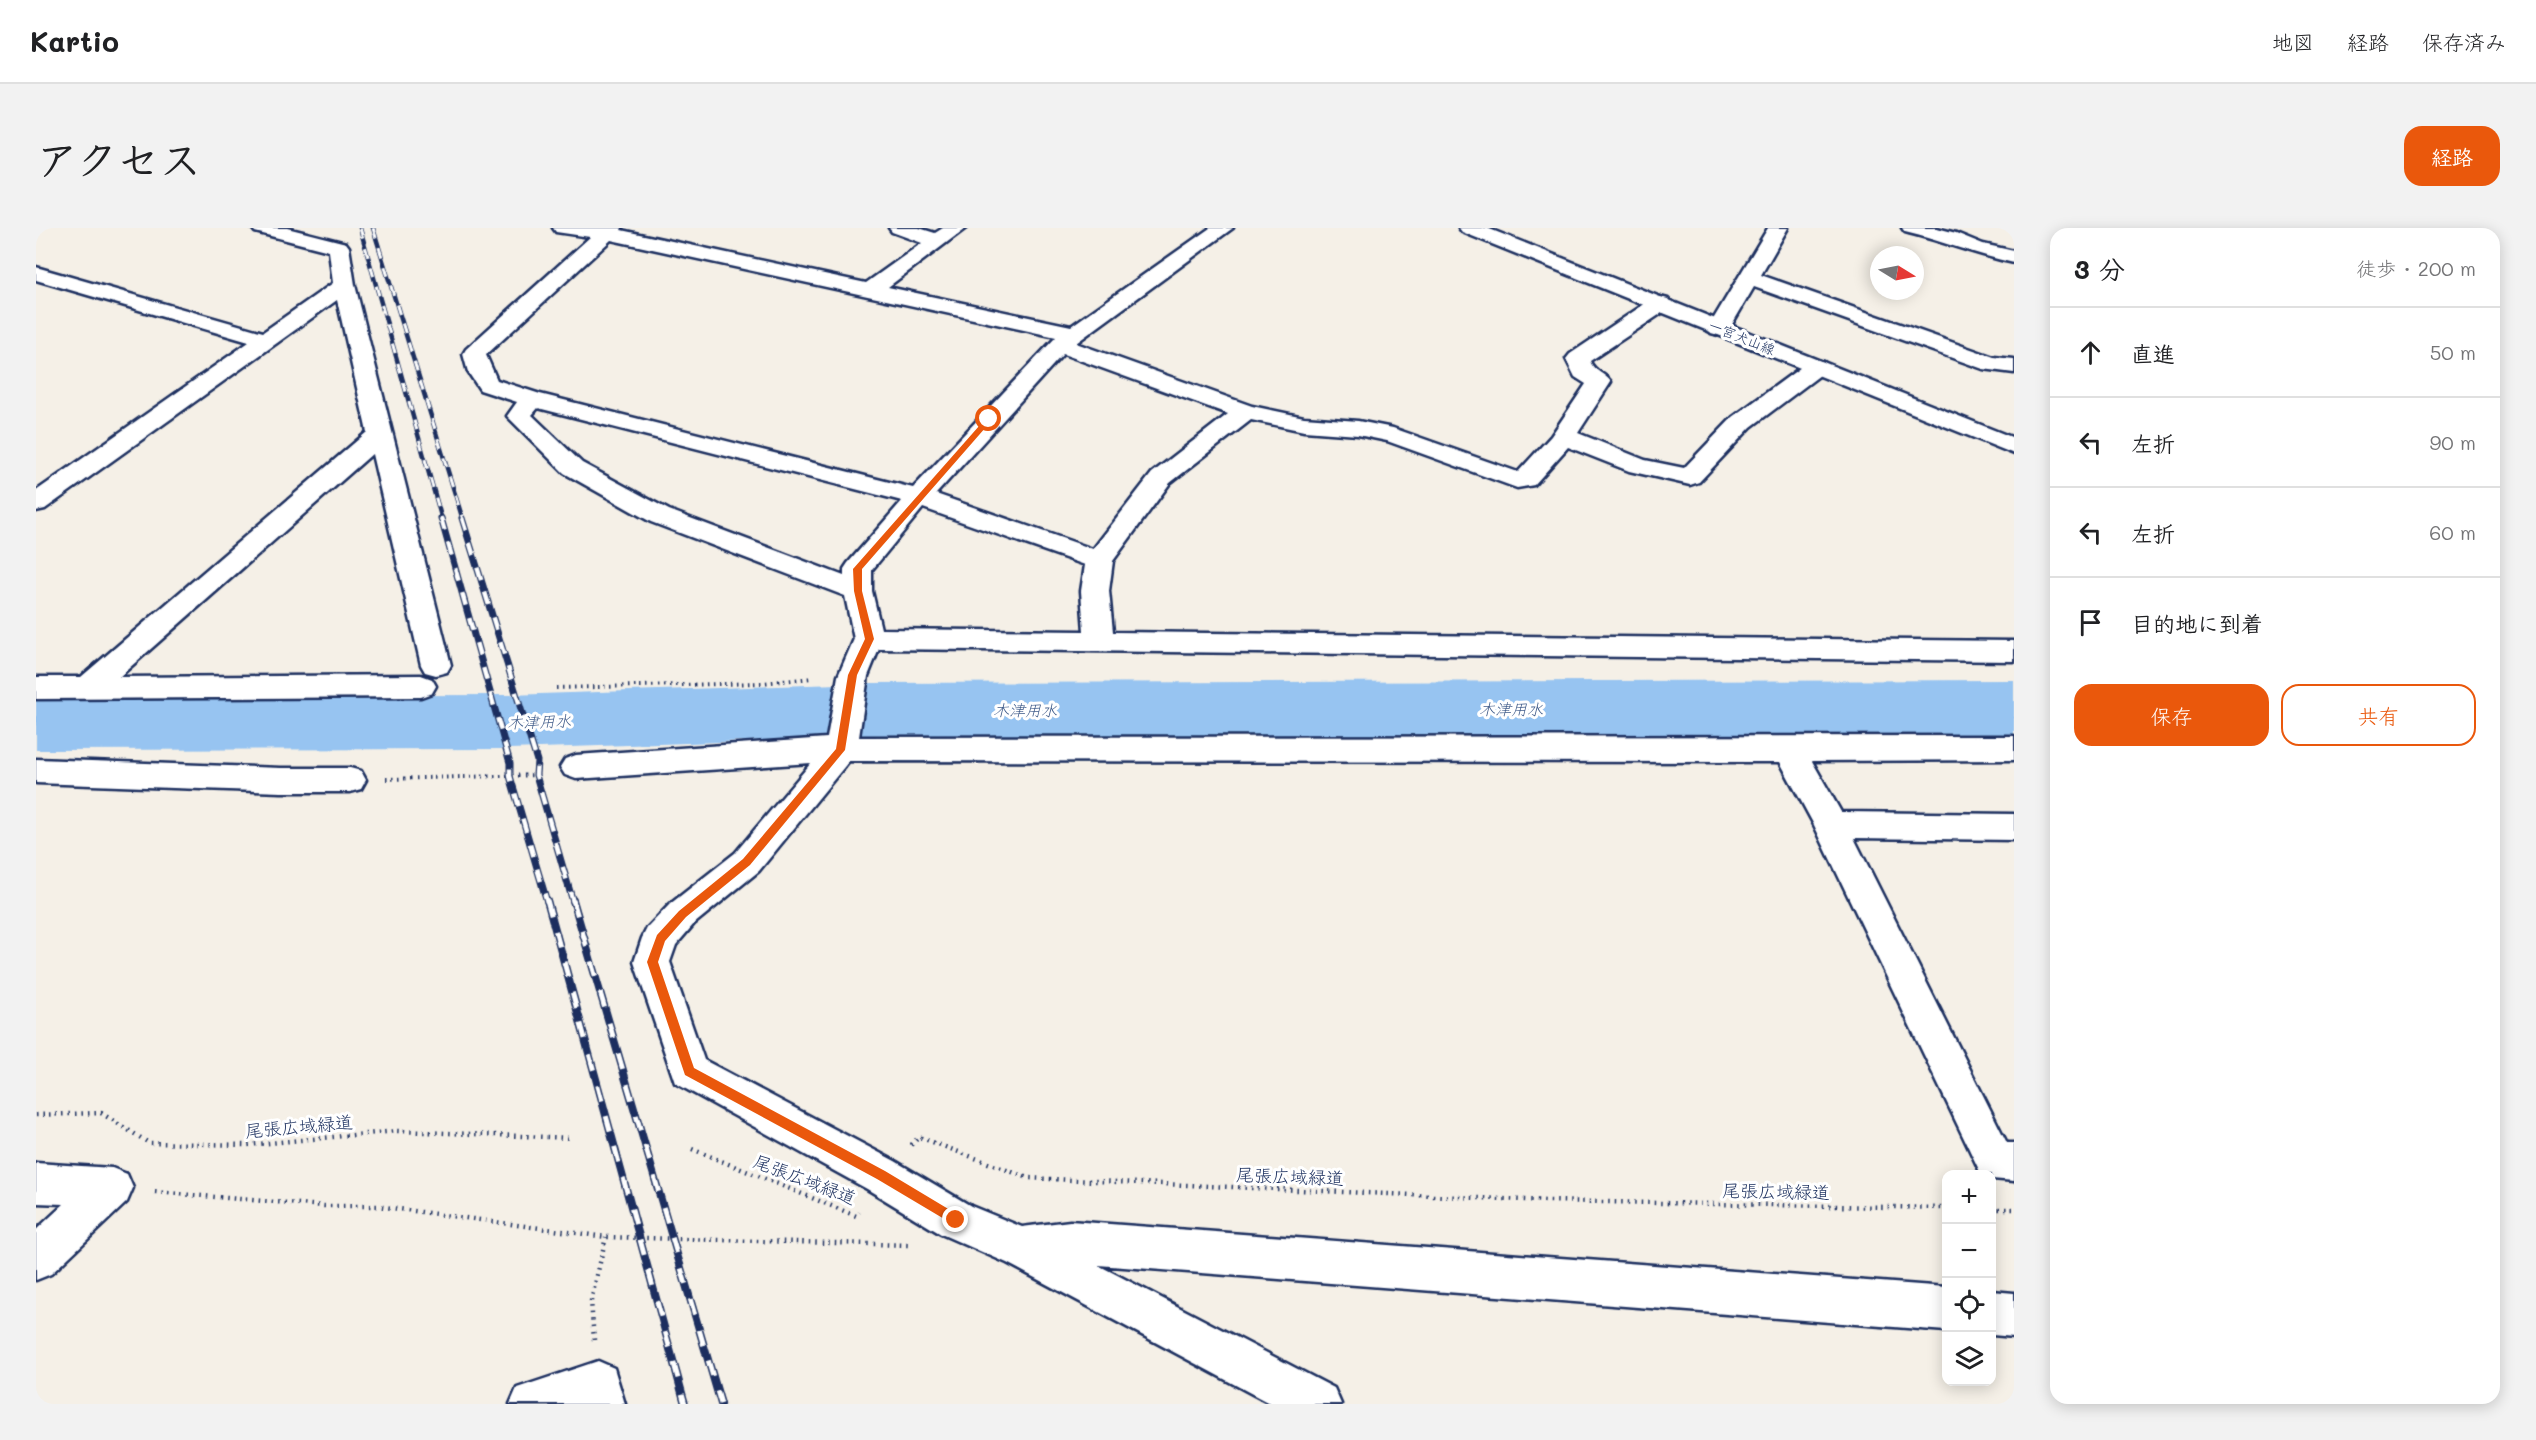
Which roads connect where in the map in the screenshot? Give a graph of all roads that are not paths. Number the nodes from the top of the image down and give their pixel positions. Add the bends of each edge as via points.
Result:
1 (262, 228) edge
2 (563, 228) edge
3 (899, 228) edge
4 (956, 228) edge
5 (1469, 228) edge
6 (1778, 228) edge
7 (1912, 228) edge
8 (1217, 229) edge
9 (609, 231) edge
10 (337, 237) edge
11 (938, 241) junction
12 (2014, 257) edge
13 (36, 273) edge
14 (1748, 278) junction
15 (344, 285) junction
16 (870, 290) junction
17 (1660, 304) junction
18 (1719, 328) junction
19 (267, 340) junction
20 (1067, 340) junction
21 (2014, 366) edge
22 (1816, 367) junction
23 (532, 399) junction
24 (1246, 412) junction
25 (380, 434) junction
26 (1563, 436) junction
27 (2014, 447) edge
28 (919, 497) junction
29 (36, 503) edge
30 (1099, 560) junction
31 (858, 591) junction
32 (869, 639) junction
33 (1100, 643) junction
34 (2014, 651) edge
35 (89, 687) junction
36 (36, 688) edge
37 (2014, 748) edge
38 (841, 750) junction
39 (1790, 750) junction
40 (576, 767) road end
41 (36, 771) edge
42 (350, 780) road end
43 (1830, 825) junction
44 (2014, 827) edge
45 (2014, 1162) edge
46 (36, 1183) edge
47 (1022, 1248) junction
48 (36, 1259) edge
49 (1942, 1310) edge
50 (1996, 1313) edge
51 (2014, 1315) edge
52 (600, 1394) edge
53 (533, 1404) edge
54 (1318, 1404) edge

1 - 10 street
2 - 9 street
3 - 11 street
4 - 11 street
5 - 17 street, 一宮犬山線
6 - 14 street
7 - 12 street
8 - 20 street
9 - 16 street
9 - 23 street via 474,354 488,386
10 - 15 street
11 - 16 street
13 - 19 street
14 - 18 street
14 - 21 street via 1990,364
15 - 19 street
15 - 25 street
16 - 20 street
17 - 18 street, 一宮犬山線
17 - 26 street via 1578,359 1583,372 1599,382
18 - 22 street, 一宮犬山線
19 - 29 street
20 - 24 street
20 - 28 street
22 - 26 street via 1742,422 1690,477 1638,466
22 - 27 street, 一宮犬山線
23 - 28 street
23 - 31 street via 519,416 573,468 660,516
24 - 26 street via 1393,435 1517,480 1525,480
24 - 30 street via 1161,478
25 - 35 street
25 - 35 street via 429,675
28 - 30 street
28 - 31 street via 858,569
30 - 33 street via 1095,591
31 - 32 street
32 - 33 street
32 - 38 street via 853,675
33 - 34 street
35 - 36 street
37 - 39 street
38 - 39 street
38 - 40 street
38 - 47 street via 747,862 682,914 660,938 652,962 689,1071 956,1220
39 - 43 street
41 - 42 street
43 - 44 street
43 - 45 street via 1995,1161
46 - 48 street via 112,1188
47 - 49 street via 1070,1242
47 - 54 street
50 - 51 street
52 - 53 street

